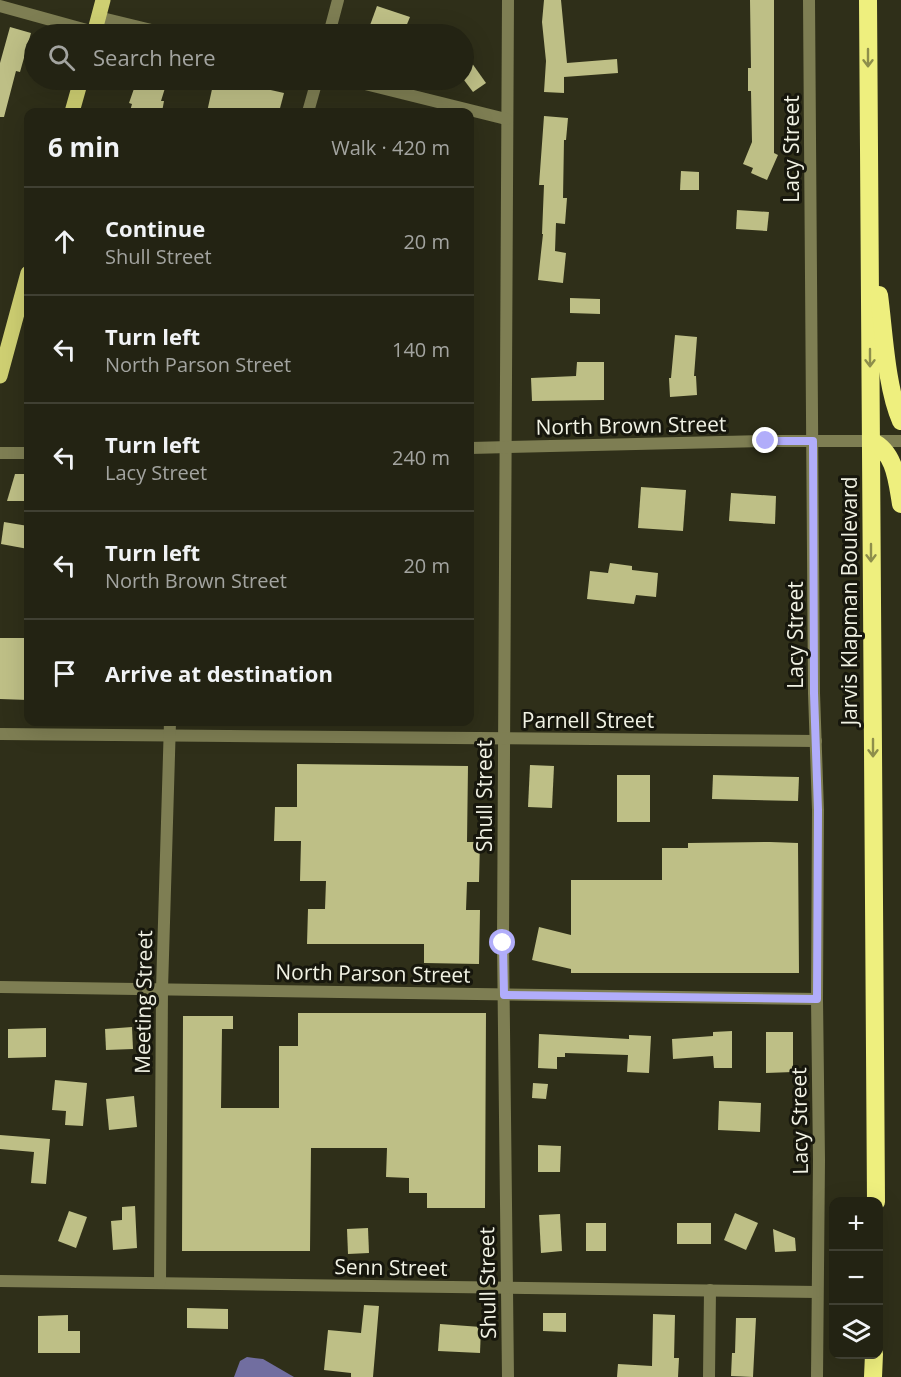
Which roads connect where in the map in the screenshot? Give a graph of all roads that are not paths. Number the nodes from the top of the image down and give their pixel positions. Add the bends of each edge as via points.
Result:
1 (103, 0) edge
2 (338, 0) edge
3 (508, 0) edge
4 (809, 0) edge
5 (868, 0) edge
6 (0, 6) edge
7 (98, 17) junction
8 (63, 24) edge
9 (96, 24) edge
10 (127, 24) edge
11 (332, 24) edge
12 (78, 90) edge
13 (314, 90) edge
14 (390, 90) edge
15 (73, 108) edge
16 (309, 108) edge
17 (462, 108) edge
18 (474, 111) edge
19 (507, 119) junction
20 (869, 210) junction
21 (24, 288) edge
22 (0, 376) edge
23 (901, 421) edge
24 (813, 441) junction
25 (871, 441) junction
26 (901, 441) edge
27 (505, 447) junction
28 (474, 448) edge
29 (0, 453) edge
30 (24, 453) edge
31 (901, 504) edge
32 (170, 726) edge
33 (0, 734) edge
34 (170, 735) junction
35 (504, 739) junction
36 (816, 741) junction
37 (0, 987) edge
38 (162, 989) junction
39 (504, 995) junction
40 (817, 999) junction
41 (876, 1197) edge
42 (0, 1281) edge
43 (160, 1283) junction
44 (507, 1288) junction
45 (710, 1290) junction
46 (817, 1292) junction
47 (874, 1359) edge
48 (508, 1377) edge
49 (709, 1377) edge
50 (817, 1377) edge
51 (873, 1377) edge

1 - 7 main road
2 - 11 street
3 - 19 street, Shull Street
4 - 24 street, Lacy Street
5 -> 20 highway, Jarvis Klapman Boulevard
6 - 8 street
7 - 9 main road
7 - 10 street
12 - 15 main road
13 - 16 street
14 - 17 street
18 - 19 street
19 - 27 street, Shull Street
20 - 23 highway via 890,375
20 -> 25 highway, Jarvis Klapman Boulevard
21 - 22 main road
24 - 25 street, North Brown Street
24 - 27 street, North Brown Street
24 - 36 street, Lacy Street
25 - 26 street, North Brown Street
25 - 31 highway via 892,462
25 -> 41 highway, Jarvis Klapman Boulevard
27 - 28 street, North Brown Street
27 - 35 street, Shull Street
29 - 30 street
32 - 34 street, Meeting Street
33 - 34 street, Parnell Street
34 - 35 street, Parnell Street
34 - 38 street, Meeting Street
35 - 36 street, Parnell Street
35 - 39 street, Shull Street
36 - 40 street, Lacy Street
37 - 38 street, North Parson Street
38 - 39 street, North Parson Street
38 - 43 street, Meeting Street
39 - 40 street, North Parson Street
39 - 44 street, Shull Street
40 - 46 street, Lacy Street
42 - 43 street, Senn Street
43 - 44 street, Senn Street
44 - 45 street, Senn Street
44 - 48 street, Shull Street
45 - 46 street, Senn Street
45 - 49 street
46 - 50 street, Lacy Street
47 - 51 highway

